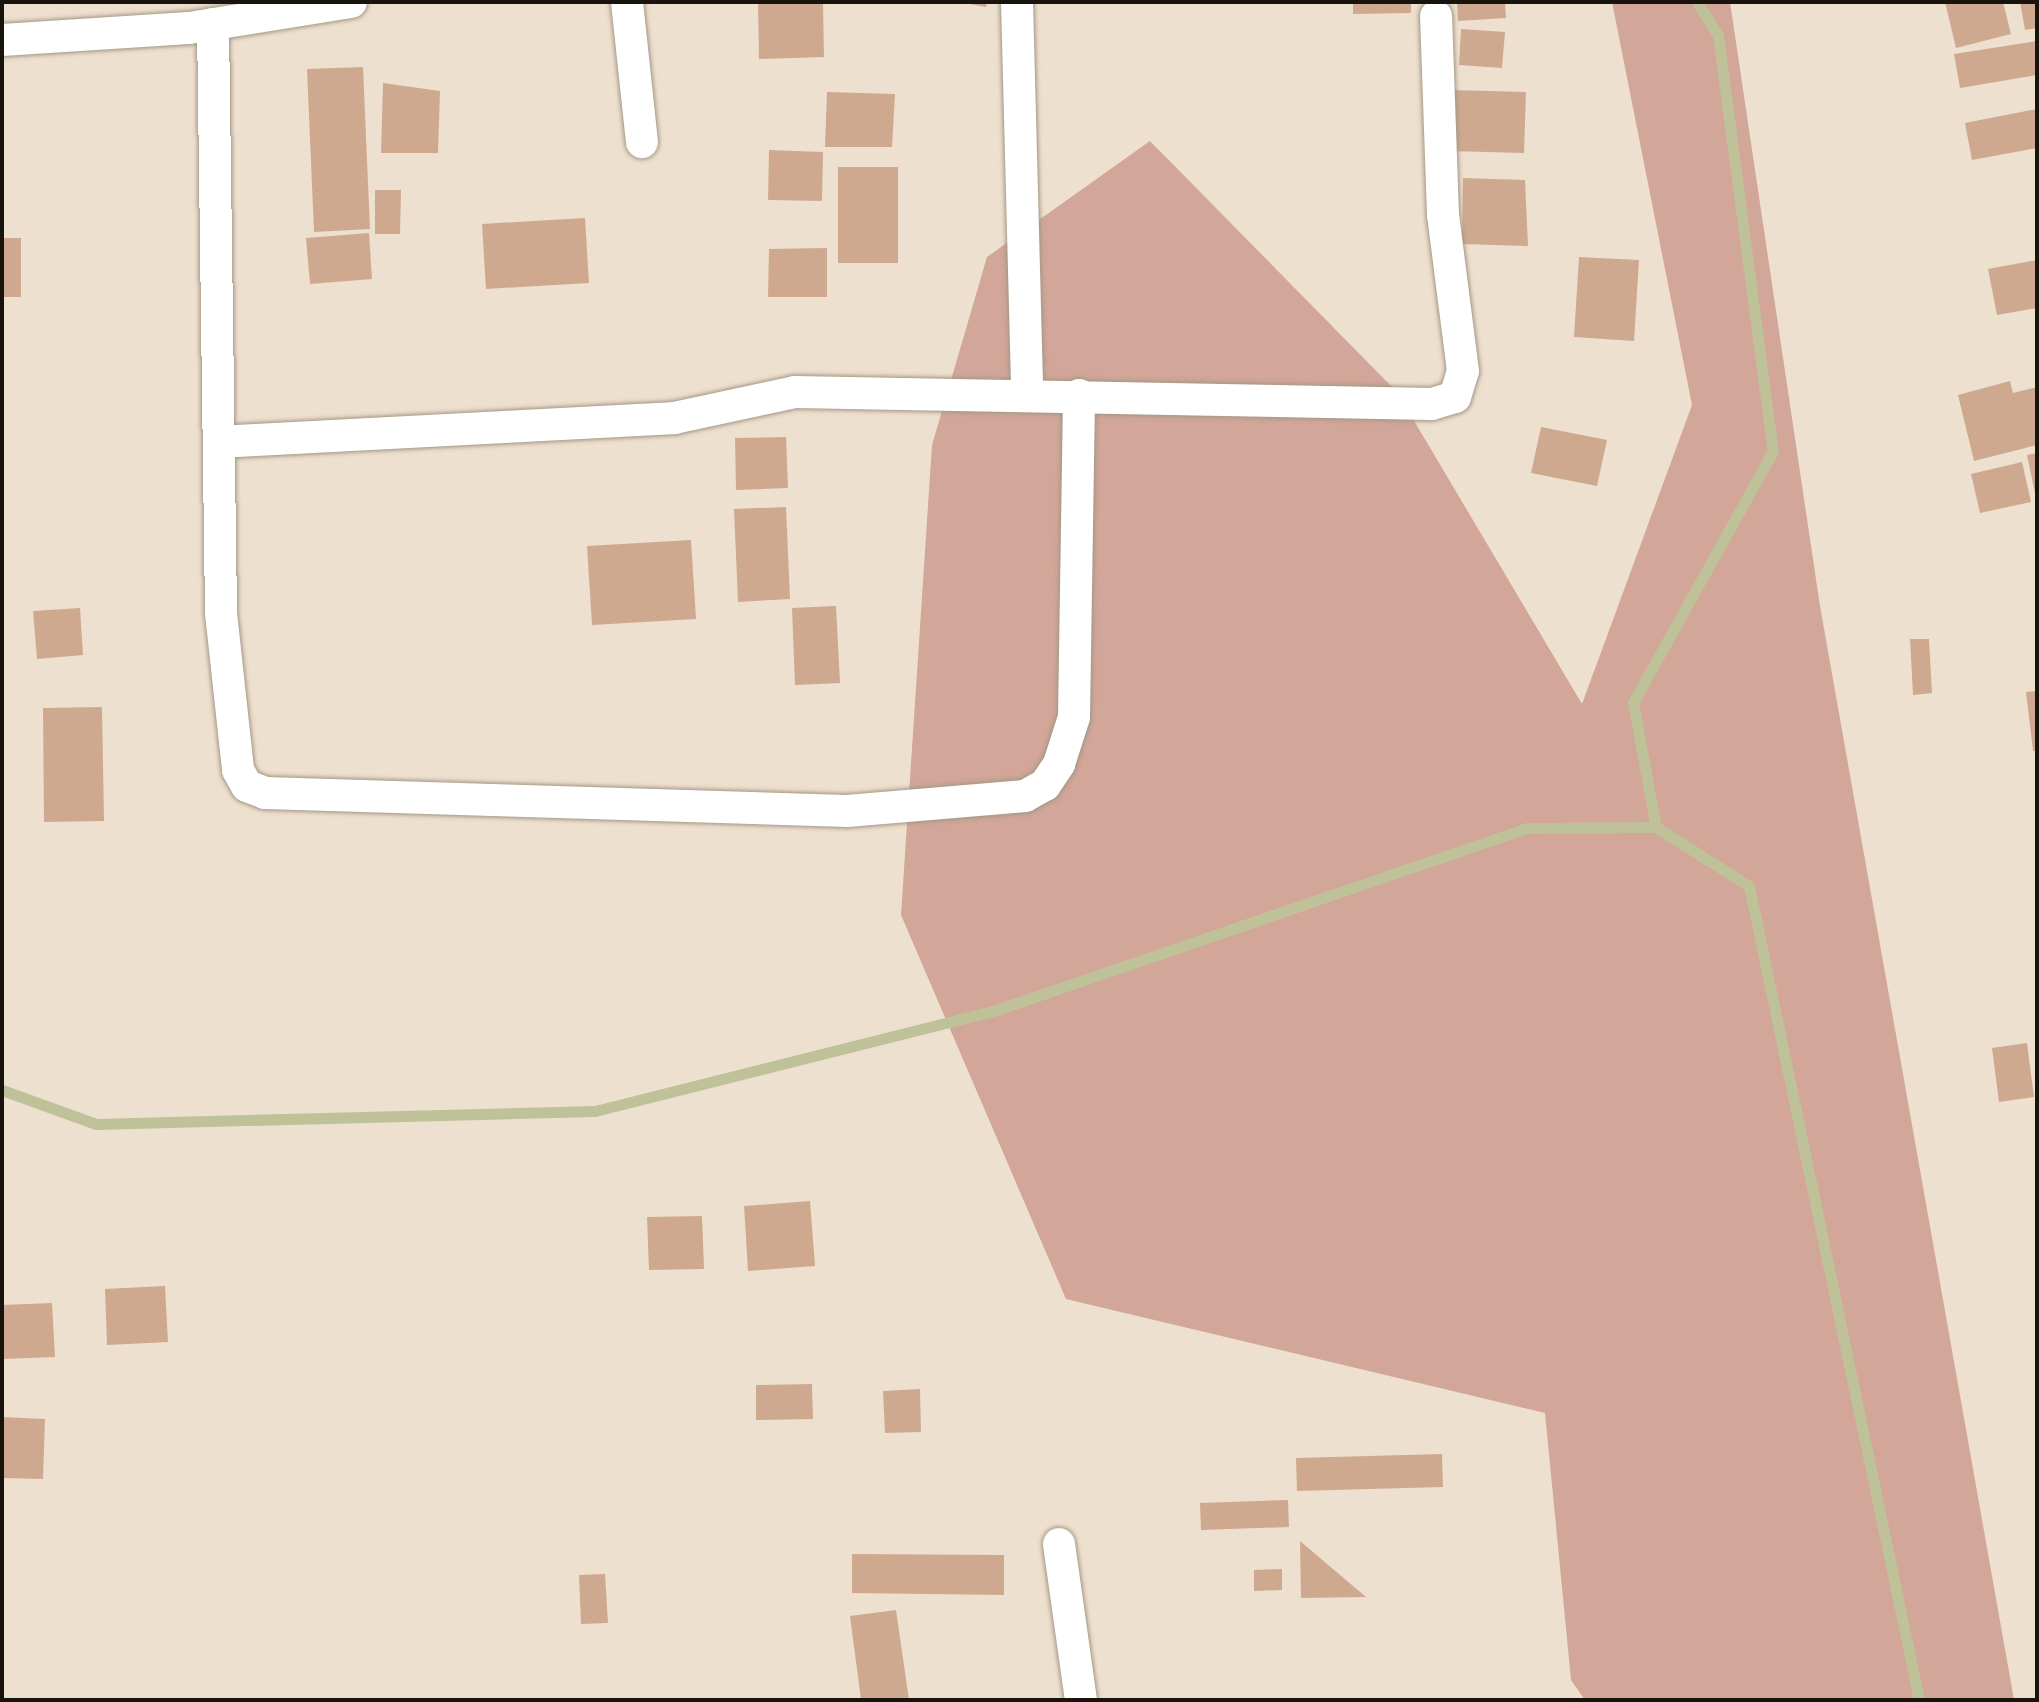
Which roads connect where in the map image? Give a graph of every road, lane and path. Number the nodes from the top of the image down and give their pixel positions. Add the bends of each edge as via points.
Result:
1 (351, 2) edge
2 (627, 2) edge
3 (1017, 2) edge
4 (1436, 16) dead end
5 (213, 24) junction
6 (2, 40) edge
7 (642, 142) dead end
8 (1027, 395) junction
9 (1079, 395) junction
10 (219, 442) junction
11 (1059, 1544) dead end
12 (1081, 1700) edge

1 - 5 street
2 - 7 street
3 - 8 street
4 - 9 street via 1443,215 1463,371 1455,397 1432,404
5 - 6 street
5 - 10 street
8 - 9 street
8 - 10 street via 795,392 674,418
9 - 10 street via 1074,717 1059,764 1045,785 1025,796 847,811 293,796 247,786 238,770 221,613
11 - 12 street

